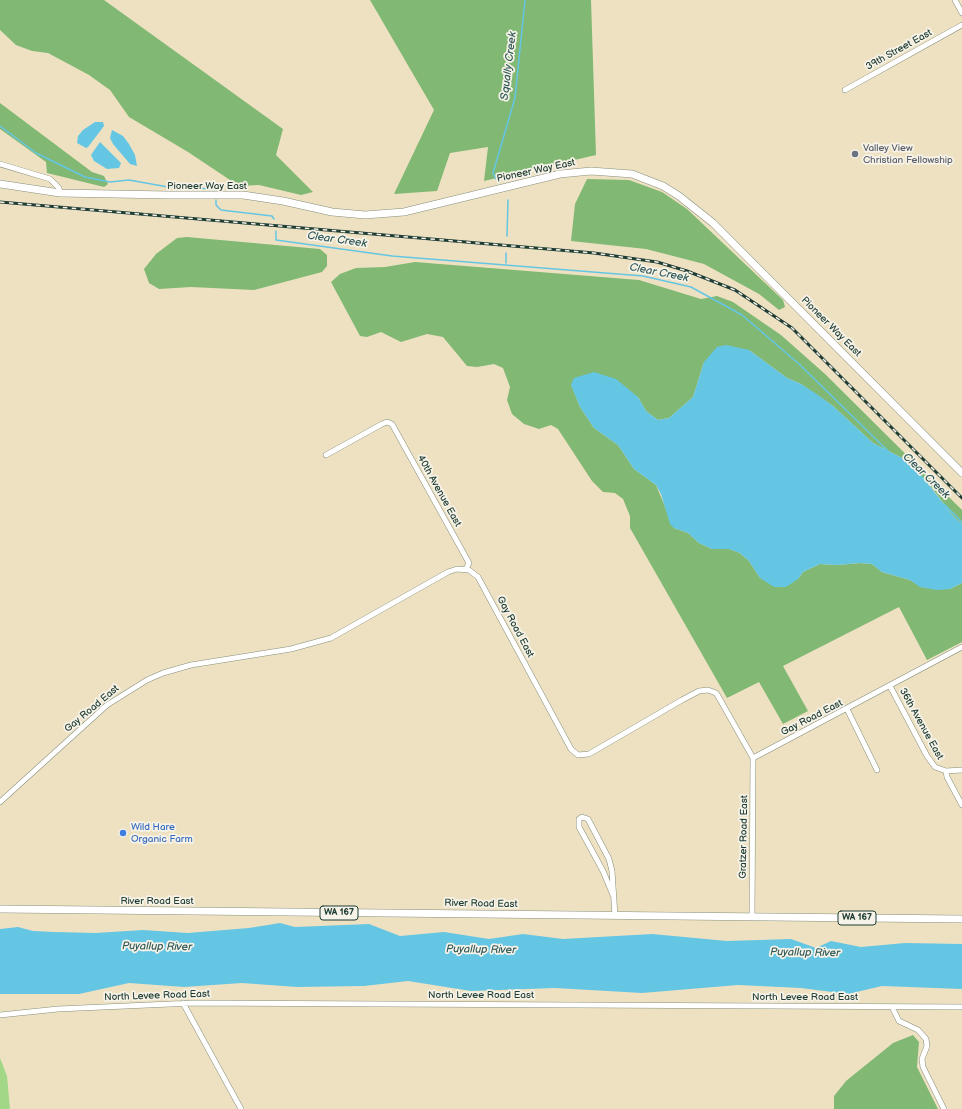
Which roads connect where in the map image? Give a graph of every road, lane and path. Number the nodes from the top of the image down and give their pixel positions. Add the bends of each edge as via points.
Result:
1 (955, 0) edge
2 (962, 13) edge
3 (962, 25) edge
4 (845, 90) dead end
5 (0, 164) edge
6 (0, 184) edge
7 (60, 193) junction
8 (326, 455) dead end
9 (962, 473) edge
10 (466, 569) junction
11 (962, 648) edge
12 (890, 686) junction
13 (847, 709) junction
14 (753, 758) junction
15 (878, 770) dead end
16 (962, 770) edge
17 (946, 771) junction
18 (0, 802) edge
19 (962, 805) edge
20 (613, 895) junction
21 (0, 909) edge
22 (615, 916) junction
23 (752, 917) junction
24 (962, 919) edge
25 (183, 1003) junction
26 (892, 1007) junction
27 (962, 1007) edge
28 (0, 1015) edge
29 (241, 1109) edge
30 (944, 1109) edge

1 - 2 street
3 - 4 street, 39th Street East
5 - 7 street via 50,179 59,188
6 - 7 main road, Pioneer Way East
7 - 9 main road, Pioneer Way East via 243,195 283,200 332,212 378,215 404,212 560,174 591,171 632,174 663,186 713,223
8 - 10 street, 40th Avenue East via 390,422 469,563
10 - 14 street, Gay Road East via 478,577 571,749 578,755 589,754 682,700 708,690 718,696
10 - 18 street, Gay Road East via 448,572 331,638 291,649 191,666 147,680 107,705
11 - 12 street, Gay Road East
12 - 13 street, Gay Road East
12 - 17 street, 36th Avenue East via 932,764
13 - 14 street, Gay Road East
13 - 15 street
14 - 23 street, Gratzer Road East
16 - 17 street
17 - 19 street, 36th Avenue East
20 - 20 street via 609,859 588,819 582,817 579,819 579,827
20 - 22 street
21 - 22 main road, River Road East / WA 167
22 - 23 main road, River Road East / WA 167
23 - 24 main road, River Road East / WA 167
25 - 26 street, North Levee Road East
25 - 28 street, North Levee Road East via 58,1009
25 - 29 street
26 - 27 street, North Levee Road East
26 - 30 street via 899,1022 918,1030 926,1039 923,1067

